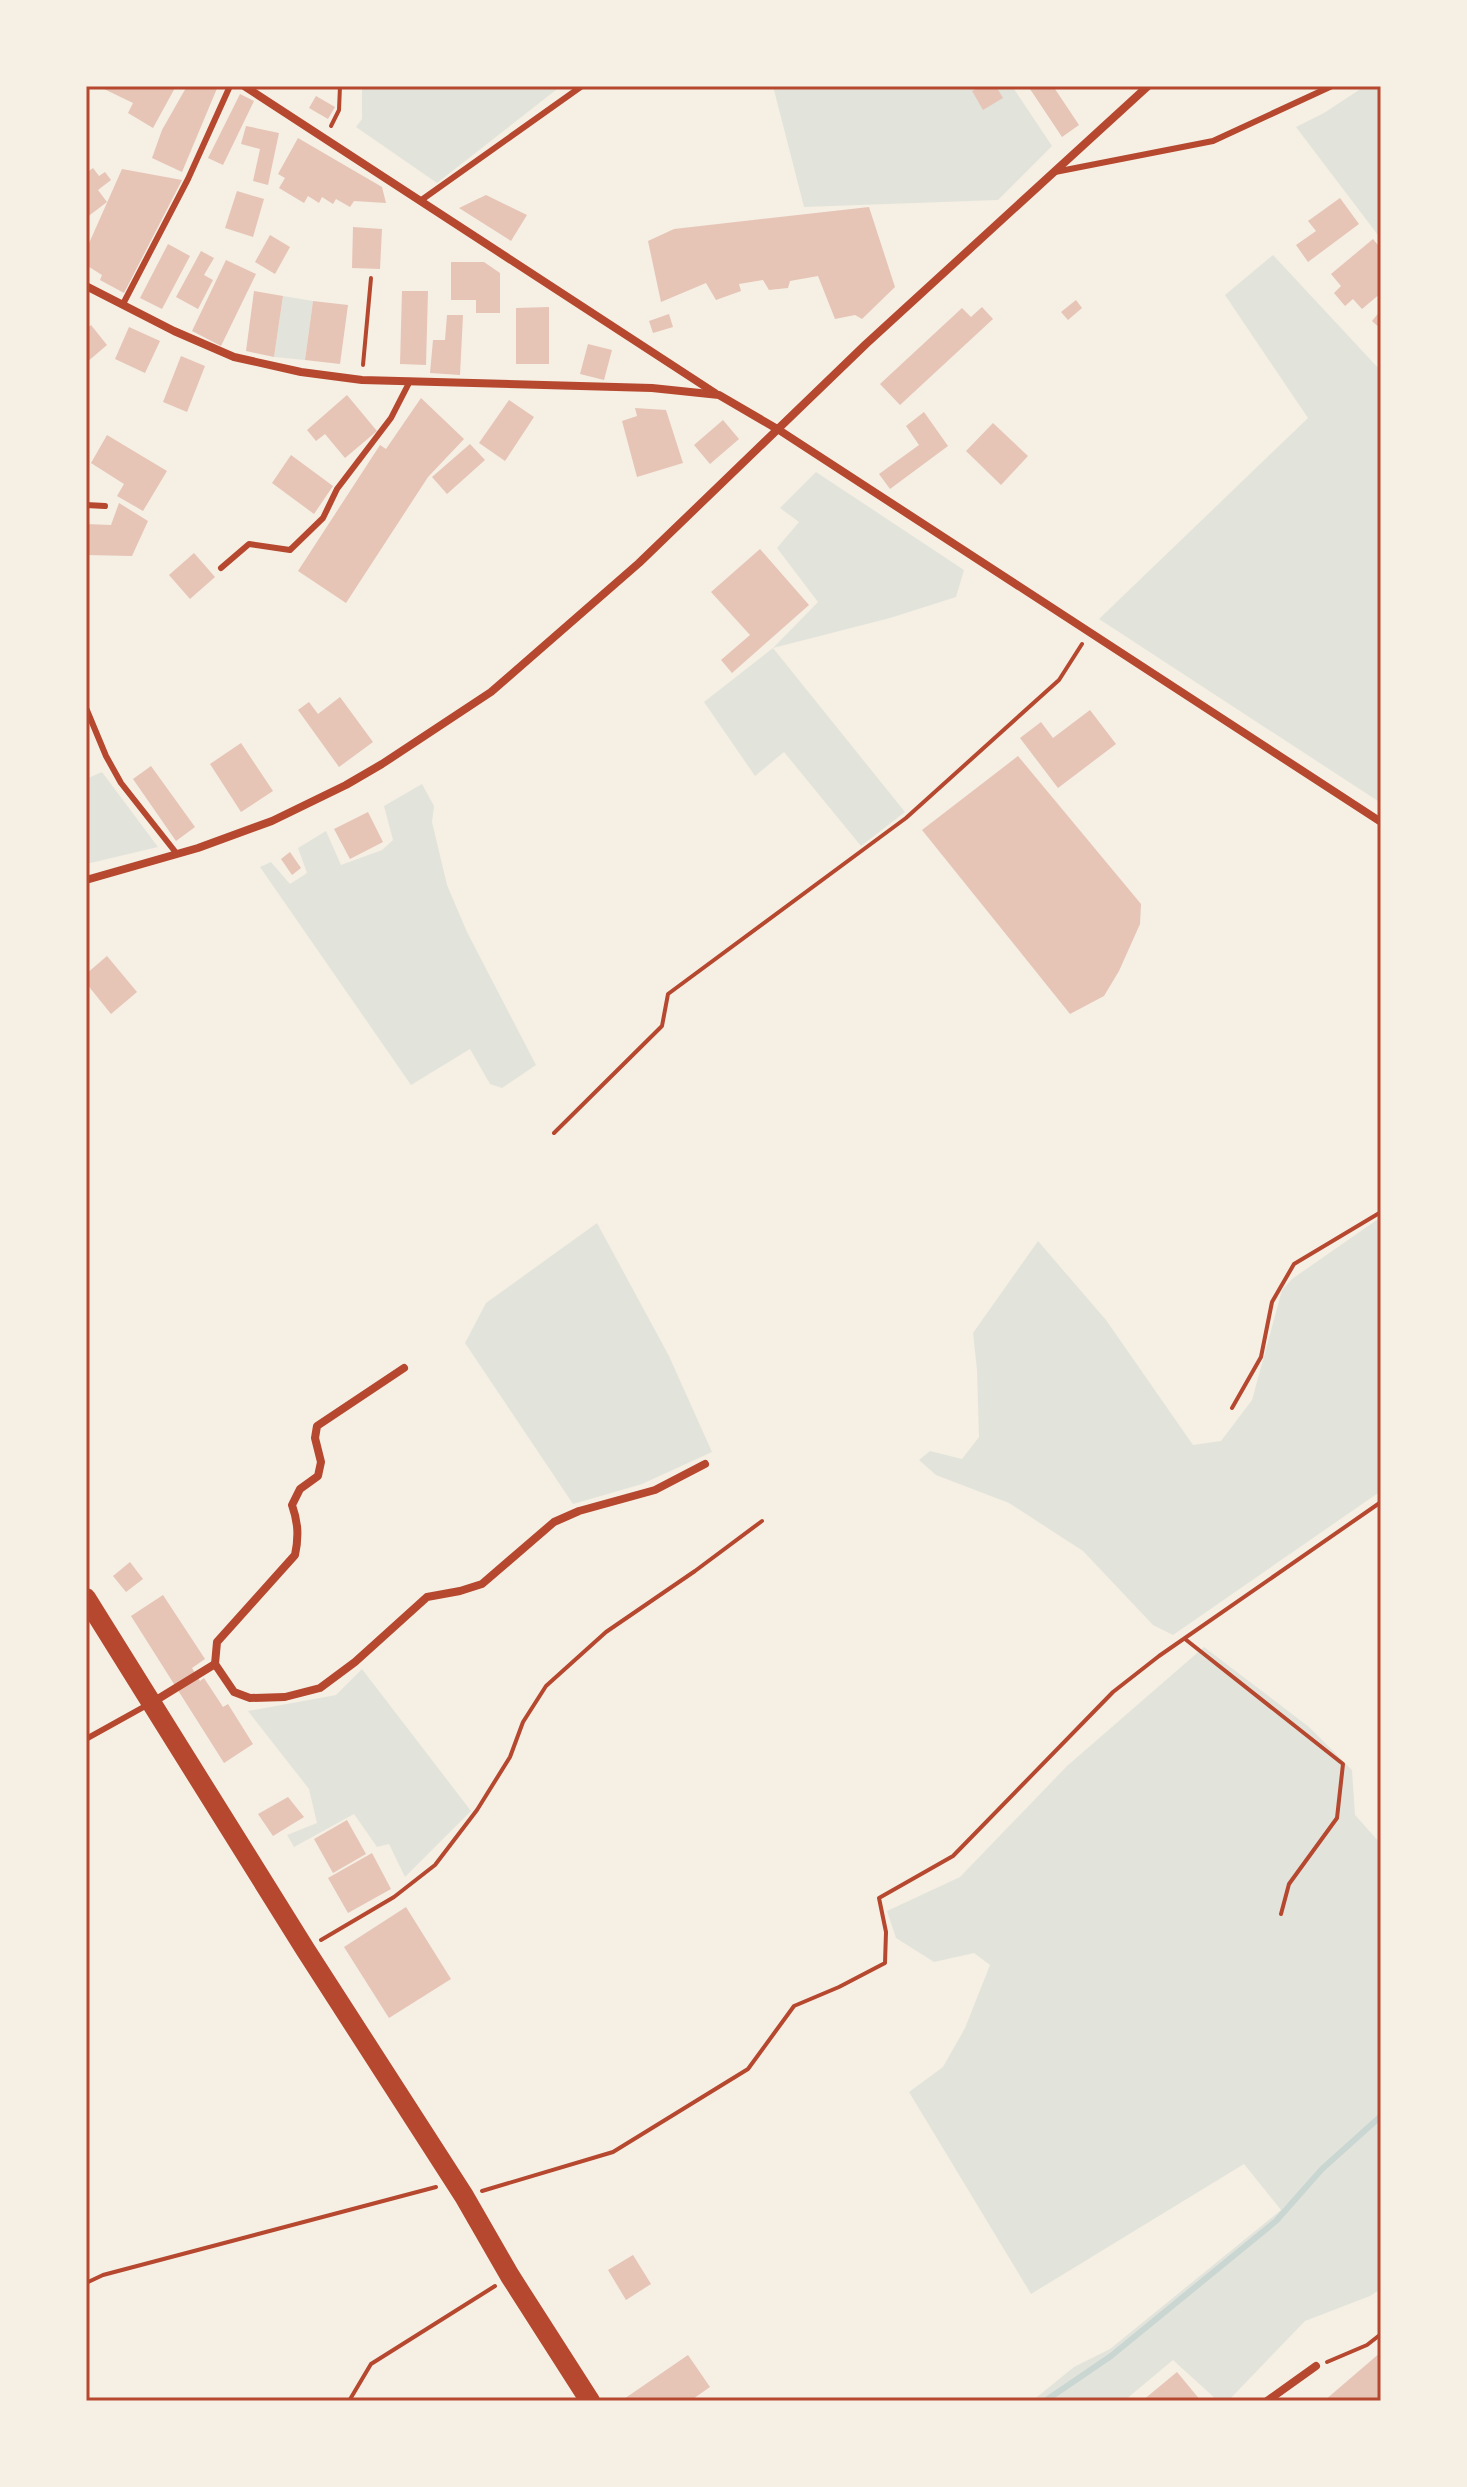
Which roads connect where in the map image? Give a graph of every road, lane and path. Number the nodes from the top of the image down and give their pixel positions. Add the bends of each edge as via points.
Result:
1 (230, 86) edge
2 (244, 86) edge
3 (340, 86) edge
4 (582, 86) edge
5 (1148, 86) edge
6 (1332, 86) edge
7 (325, 138) junction
8 (1055, 172) junction
9 (420, 201) junction
10 (371, 278) dead end
11 (86, 286) edge
12 (123, 304) junction
13 (362, 380) junction
14 (410, 381) junction
15 (719, 395) junction
16 (779, 430) junction
17 (86, 505) edge
18 (105, 506) dead end
19 (221, 568) dead end
20 (1090, 632) junction
21 (86, 708) edge
22 (1381, 822) edge
23 (177, 854) junction
24 (86, 880) edge
25 (554, 1133) dead end
26 (1381, 1212) edge
27 (404, 1368) dead end
28 (1232, 1408) dead end
29 (705, 1464) dead end
30 (1381, 1502) edge
31 (762, 1521) dead end
32 (86, 1598) edge
33 (91, 1620) edge
34 (1185, 1639) junction
35 (215, 1664) junction
36 (152, 1703) junction
37 (86, 1739) edge
38 (1281, 1914) dead end
39 (305, 1949) junction
40 (459, 2189) junction
41 (510, 2276) junction
42 (86, 2283) edge
43 (1381, 2334) edge
44 (1316, 2366) joint
45 (349, 2401) edge
46 (590, 2401) edge
47 (1267, 2401) edge

1 - 12 lane
2 - 7 street
3 - 7 path via 339,110
4 - 9 lane
5 - 8 street
6 - 8 lane via 1213,141
7 - 9 street
8 - 16 street
9 - 15 street
10 - 13 path
11 - 12 street
12 - 13 street via 234,357
13 - 14 street
14 - 15 street
14 - 19 lane via 323,518 290,550 249,544
15 - 16 street
16 - 20 street
16 - 23 street via 639,563 491,692 346,785 272,821
17 - 18 lane
20 - 22 street
20 - 25 path via 1059,680 906,818 668,994 662,1026
21 - 23 lane via 121,783
23 - 24 street
26 - 28 path via 1294,1264 1272,1302 1261,1357
27 - 35 street via 317,1426 318,1476 300,1489 292,1505 299,1536 295,1555 217,1642
29 - 35 street via 655,1490 554,1522 482,1584 427,1597 320,1688 250,1698 234,1692
30 - 34 path
31 - 39 path via 606,1632 546,1686 523,1722 510,1757 435,1865 394,1897
32 - 33 main road
33 - 36 main road
34 - 38 path via 1343,1764 1337,1818 1289,1884
34 - 40 path via 1113,1692 953,1856 879,1898 885,1963 794,2006 748,2069 613,2152
35 - 36 street
36 - 37 lane
36 - 39 main road
39 - 40 main road
40 - 41 main road
40 - 42 path
41 - 45 path via 371,2364
41 - 46 main road
43 - 44 path
44 - 47 street

